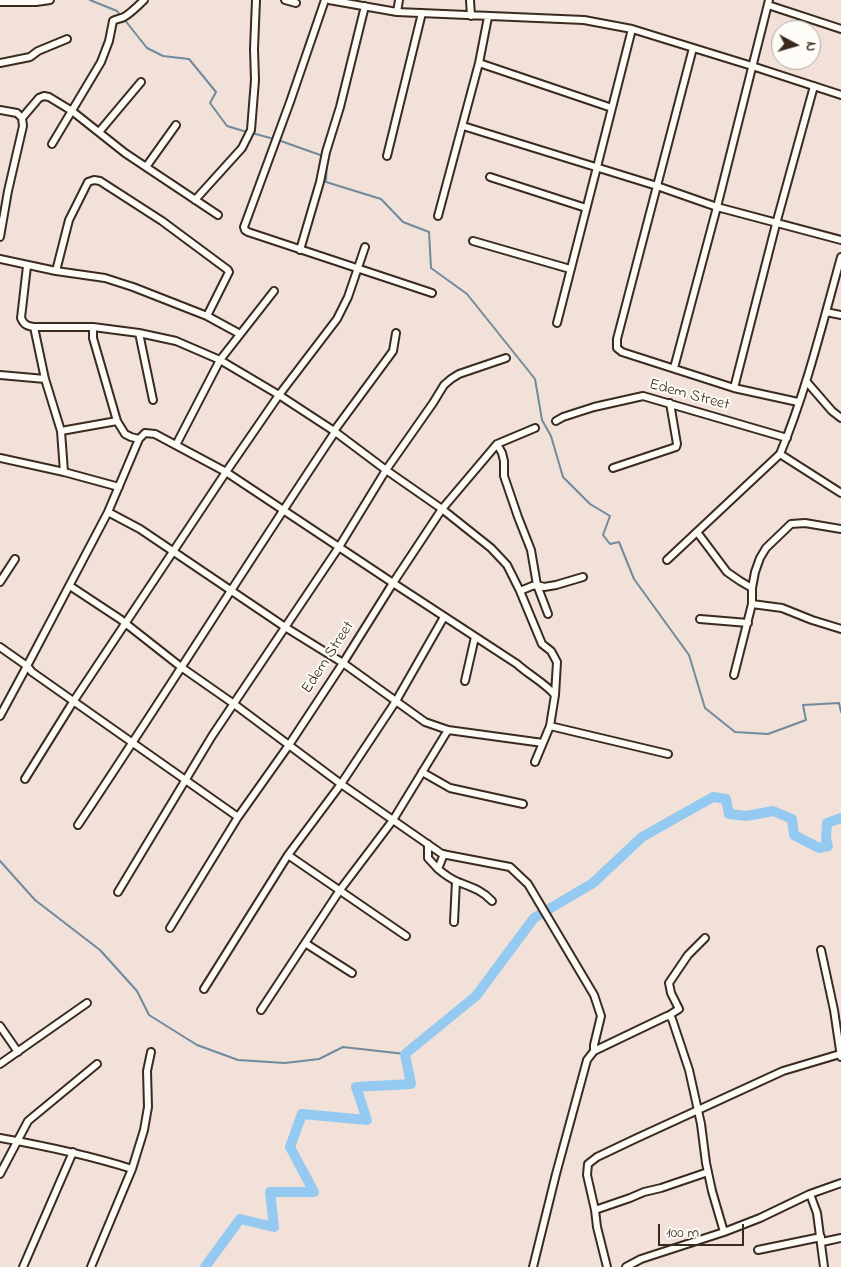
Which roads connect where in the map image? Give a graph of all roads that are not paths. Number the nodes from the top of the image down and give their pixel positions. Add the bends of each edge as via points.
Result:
1 (50, 0) edge
2 (144, 0) edge
3 (256, 0) edge
4 (285, 0) edge
5 (325, 0) edge
6 (329, 0) edge
7 (398, 0) edge
8 (470, 0) edge
9 (0, 2) edge
10 (296, 3) dead end
11 (768, 3) edge
12 (365, 6) junction
13 (397, 12) junction
14 (422, 13) junction
15 (471, 16) junction
16 (488, 17) junction
17 (632, 29) junction
18 (841, 29) edge
19 (67, 39) dead end
20 (693, 48) junction
21 (0, 63) edge
22 (479, 64) junction
23 (752, 66) junction
24 (141, 82) dead end
25 (814, 86) junction
26 (841, 95) edge
27 (612, 108) junction
28 (0, 110) edge
29 (72, 111) junction
30 (22, 118) junction
31 (176, 125) dead end
32 (463, 126) junction
33 (99, 132) junction
34 (52, 144) dead end
35 (387, 156) dead end
36 (146, 167) junction
37 (598, 167) junction
38 (490, 177) dead end
39 (657, 186) junction
40 (195, 200) junction
41 (717, 207) junction
42 (586, 208) junction
43 (218, 215) dead end
44 (438, 216) dead end
45 (776, 224) junction
46 (0, 237) edge
47 (841, 240) edge
48 (473, 241) dead end
49 (365, 247) dead end
50 (300, 250) junction
51 (841, 257) edge
52 (0, 259) edge
53 (27, 266) junction
54 (358, 268) junction
55 (570, 269) junction
56 (56, 271) junction
57 (274, 291) dead end
58 (432, 293) dead end
59 (826, 312) junction
60 (841, 315) edge
61 (207, 316) junction
62 (557, 322) dead end
63 (34, 327) junction
64 (93, 327) junction
65 (139, 333) junction
66 (396, 333) dead end
67 (240, 334) junction
68 (506, 358) dead end
69 (220, 360) junction
70 (674, 368) junction
71 (0, 375) edge
72 (45, 379) junction
73 (806, 381) junction
74 (734, 388) junction
75 (279, 395) junction
76 (153, 400) dead end
77 (798, 402) junction
78 (670, 403) junction
79 (841, 418) edge
80 (117, 421) junction
81 (556, 421) dead end
82 (535, 428) dead end
83 (61, 431) junction
84 (334, 431) junction
85 (787, 438) junction
86 (139, 439) junction
87 (498, 444) junction
88 (176, 445) junction
89 (780, 454) junction
90 (0, 458) edge
91 (613, 468) dead end
92 (386, 470) junction
93 (64, 472) junction
94 (226, 472) junction
95 (120, 487) junction
96 (841, 493) edge
97 (442, 509) junction
98 (283, 510) junction
99 (108, 512) junction
100 (841, 529) edge
101 (697, 532) junction
102 (339, 547) junction
103 (174, 552) junction
104 (15, 559) dead end
105 (667, 560) dead end
106 (584, 577) dead end
107 (0, 582) edge
108 (393, 583) junction
109 (537, 585) junction
110 (70, 586) junction
111 (752, 588) junction
112 (232, 591) junction
113 (520, 591) junction
114 (752, 604) junction
115 (548, 614) dead end
116 (444, 617) junction
117 (700, 619) dead end
118 (748, 623) junction
119 (126, 624) junction
120 (285, 627) junction
121 (841, 629) edge
122 (475, 637) junction
123 (0, 647) edge
124 (343, 664) junction
125 (27, 666) junction
126 (181, 667) junction
127 (734, 675) dead end
128 (465, 681) dead end
129 (555, 695) junction
130 (396, 701) junction
131 (73, 702) junction
132 (234, 704) junction
133 (0, 716) edge
134 (550, 726) junction
135 (448, 730) junction
136 (543, 743) junction
137 (133, 744) junction
138 (289, 745) junction
139 (668, 754) dead end
140 (536, 762) dead end
141 (422, 772) junction
142 (25, 779) dead end
143 (185, 780) junction
144 (341, 784) junction
145 (523, 804) dead end
146 (238, 818) junction
147 (393, 820) junction
148 (78, 825) dead end
149 (428, 844) junction
150 (444, 854) junction
151 (288, 856) junction
152 (438, 869) junction
153 (456, 881) junction
154 (340, 890) junction
155 (118, 892) dead end
156 (492, 901) dead end
157 (454, 922) dead end
158 (170, 928) dead end
159 (406, 936) dead end
160 (705, 938) dead end
161 (305, 943) junction
162 (821, 950) dead end
163 (352, 973) dead end
164 (204, 990) dead end
165 (87, 1003) dead end
166 (261, 1010) dead end
167 (668, 1016) junction
168 (0, 1026) edge
169 (594, 1051) junction
170 (18, 1052) junction
171 (151, 1052) dead end
172 (841, 1056) edge
173 (0, 1064) edge
174 (97, 1064) dead end
175 (698, 1111) junction
176 (0, 1138) edge
177 (17, 1141) junction
178 (73, 1152) junction
179 (132, 1169) junction
180 (708, 1172) junction
181 (0, 1174) edge
182 (841, 1183) edge
183 (810, 1194) junction
184 (595, 1210) junction
185 (724, 1232) junction
186 (841, 1238) edge
187 (821, 1239) junction
188 (758, 1250) dead end
189 (23, 1267) edge
190 (91, 1267) edge
191 (533, 1267) edge
192 (607, 1267) edge
193 (626, 1267) edge
194 (824, 1267) edge

1 - 9 street
2 - 29 street via 125,17 113,22 101,62
3 - 40 street via 251,130 242,148
4 - 10 street
5 - 50 street via 244,227 248,232
6 - 12 street
7 - 13 street
8 - 15 street
11 - 18 street
11 - 23 street
12 - 13 street
12 - 50 street
13 - 14 street
14 - 15 street
14 - 35 street
15 - 16 street
16 - 17 street via 584,20
16 - 22 street
17 - 20 street
17 - 27 street
19 - 21 street via 30,57
20 - 23 street
20 - 39 street
22 - 27 street
22 - 32 street
23 - 25 street
23 - 41 street
24 - 33 street
25 - 26 street
25 - 45 street
27 - 37 street
28 - 30 street via 17,113
29 - 30 street via 44,96
29 - 33 street
29 - 34 street
30 - 46 street
31 - 36 street
32 - 37 street
32 - 44 street
33 - 36 street
36 - 40 street
37 - 39 street
37 - 42 street
38 - 42 street
39 - 41 street
39 - 70 street via 616,345 622,352
40 - 43 street
41 - 45 street
41 - 70 street
42 - 55 street
45 - 47 street
45 - 74 street
48 - 55 street
49 - 54 street
50 - 54 street
51 - 59 street
52 - 53 street
53 - 56 street
53 - 63 street via 21,318 26,326
54 - 58 street
54 - 75 street via 337,318
55 - 62 street
56 - 61 street via 105,278
56 - 61 street via 69,220 88,182 100,181 162,221 228,270
57 - 67 street
59 - 60 street
59 - 73 street
61 - 67 street
63 - 64 street
63 - 72 street
64 - 65 street
64 - 80 street via 93,338
65 - 69 street via 176,341
65 - 76 street
66 - 84 street via 393,351
67 - 69 street
68 - 92 street via 460,374 444,385
69 - 75 street
69 - 88 street
70 - 74 street
71 - 72 street
72 - 83 street
73 - 77 street
73 - 79 street
74 - 77 street
75 - 84 street
75 - 94 street
77 - 85 street
78 - 81 street, Edem Street via 643,396 594,407
78 - 85 street, Edem Street
78 - 91 street via 676,447
80 - 83 street
80 - 86 street via 125,434
82 - 87 street, Edem Street
83 - 93 street
84 - 92 street
84 - 98 street
85 - 89 street
86 - 88 street via 149,432
86 - 95 street
87 - 97 street, Edem Street
87 - 109 street via 504,461 504,476 531,550
88 - 94 street
89 - 96 street
89 - 101 street
90 - 93 street
92 - 97 street
92 - 102 street
93 - 95 street
94 - 98 street
94 - 103 street
95 - 99 street
97 - 108 street, Edem Street
97 - 113 street via 491,548 507,565
98 - 102 street
98 - 112 street
99 - 103 street
99 - 110 street
100 - 111 street via 791,524 766,548
101 - 105 street
101 - 111 street via 727,572
102 - 108 street
102 - 120 street
103 - 112 street
103 - 119 street
104 - 107 street
106 - 109 street via 556,585
108 - 116 street
108 - 124 street, Edem Street
109 - 113 street
109 - 115 street
110 - 119 street
110 - 125 street
111 - 114 street
112 - 120 street
112 - 126 street
113 - 129 street via 542,644 557,662
114 - 118 street
114 - 121 street via 782,608
116 - 122 street
116 - 130 street
117 - 118 street
118 - 127 street
119 - 126 street
119 - 131 street
120 - 124 street
120 - 132 street
122 - 128 street
122 - 129 street via 517,664
123 - 125 street
124 - 130 street
124 - 138 street, Edem Street
125 - 131 street
125 - 133 street
126 - 132 street
126 - 137 street
129 - 134 street
130 - 135 street via 425,722
130 - 144 street
131 - 137 street
131 - 142 street
132 - 138 street
132 - 143 street
134 - 136 street
134 - 139 street
135 - 136 street
135 - 141 street
136 - 140 street
137 - 143 street
137 - 148 street
138 - 144 street
138 - 146 street, Edem Street
141 - 145 street via 450,788
141 - 147 street
143 - 146 street
143 - 155 street
144 - 147 street
144 - 151 street
146 - 158 street, Edem Street
147 - 149 street
147 - 154 street
149 - 150 street
149 - 152 street via 428,858
150 - 152 street
150 - 169 street via 510,867 528,884 594,995 601,1016
151 - 154 street
151 - 164 street
152 - 153 street
153 - 156 street via 486,894
153 - 157 street
154 - 159 street
154 - 161 street
160 - 167 street via 688,955 669,983 679,1009
161 - 163 street
161 - 166 street
162 - 172 street
165 - 170 street
167 - 169 street
167 - 175 street via 684,1052
168 - 170 street
169 - 191 street via 584,1070
170 - 173 street
171 - 179 street via 147,1071 147,1115
172 - 175 street via 783,1071
174 - 177 street via 28,1121
175 - 180 street
175 - 184 street via 588,1164 587,1175
176 - 177 street
177 - 178 street
177 - 181 street
178 - 179 street
178 - 189 street
179 - 190 street
180 - 184 street
180 - 185 street
182 - 183 street
183 - 185 street
183 - 187 street
184 - 192 street
185 - 193 street
186 - 187 street
187 - 188 street
187 - 194 street

